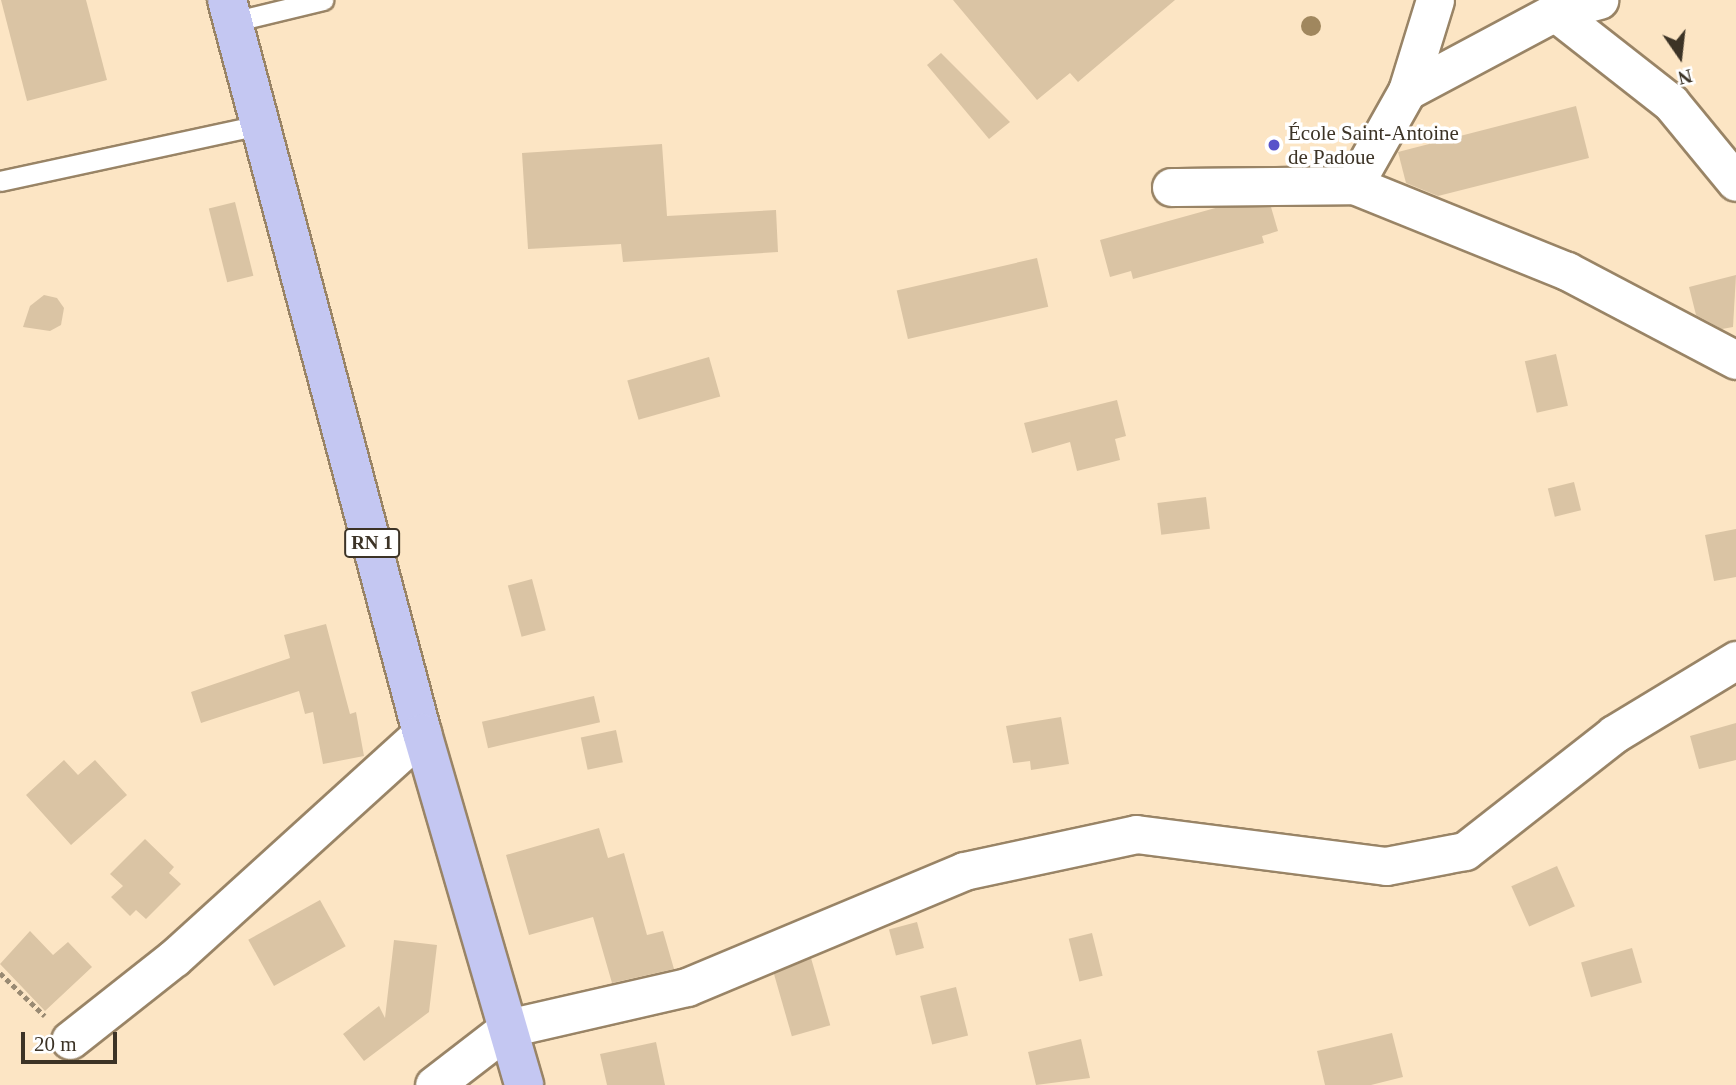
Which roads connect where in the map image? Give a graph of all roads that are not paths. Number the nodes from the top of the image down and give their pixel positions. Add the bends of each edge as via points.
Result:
1 (323, 0) edge
2 (1435, 0) edge
3 (1599, 0) edge
4 (230, 11) edge
5 (1555, 12) junction
6 (1407, 91) junction
7 (258, 125) junction
8 (0, 181) edge
9 (1736, 182) edge
10 (1354, 186) junction
11 (1171, 187) dead end
12 (1736, 360) edge
13 (1736, 660) edge
14 (422, 733) junction
15 (508, 1028) junction
16 (70, 1040) road end
17 (434, 1085) edge
18 (524, 1085) edge

1 - 4 lane
2 - 6 street
3 - 5 street
4 - 7 main road, RN 1
5 - 6 street
5 - 9 street via 1671,103
6 - 10 street
7 - 8 lane
7 - 14 main road, RN 1
10 - 11 street
10 - 12 street via 1567,271
13 - 15 street via 1614,734 1465,852 1386,866 1136,834 964,871 687,988
14 - 15 main road, RN 1
14 - 16 street via 174,958
15 - 17 street
15 - 18 main road, RN 1

